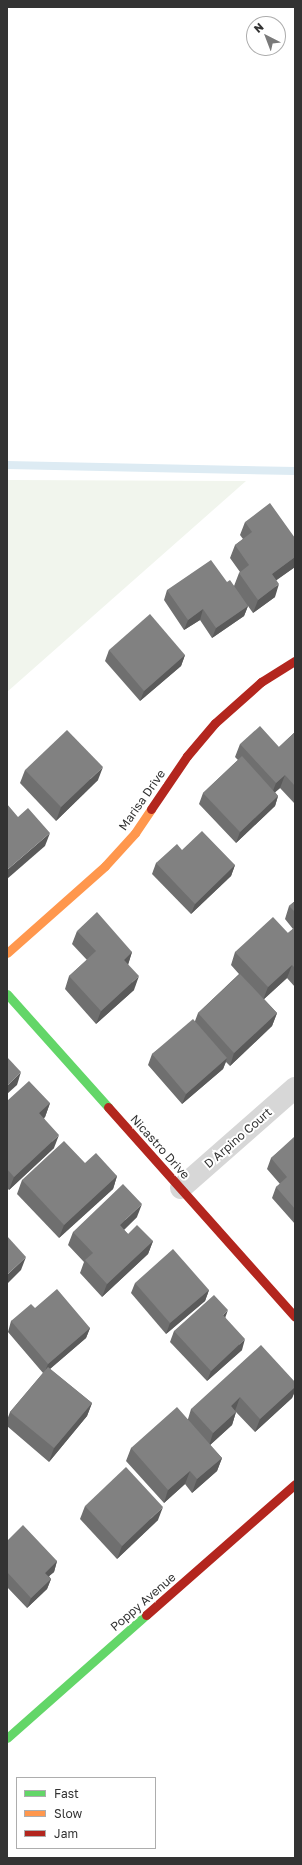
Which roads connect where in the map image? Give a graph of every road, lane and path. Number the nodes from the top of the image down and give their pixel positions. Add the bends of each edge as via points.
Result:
1 (295, 661) edge
2 (7, 953) edge
3 (7, 994) edge
4 (295, 1088) edge
5 (181, 1188) junction
6 (295, 1317) edge
7 (295, 1484) edge
8 (7, 1738) edge

1 - 2 street, Marisa Drive via 261,682 215,723 187,756 135,833 105,866
3 - 5 street, Nicastro Drive
4 - 5 street, D Arpino Court
5 - 6 street, Nicastro Drive
7 - 8 street, Poppy Avenue

